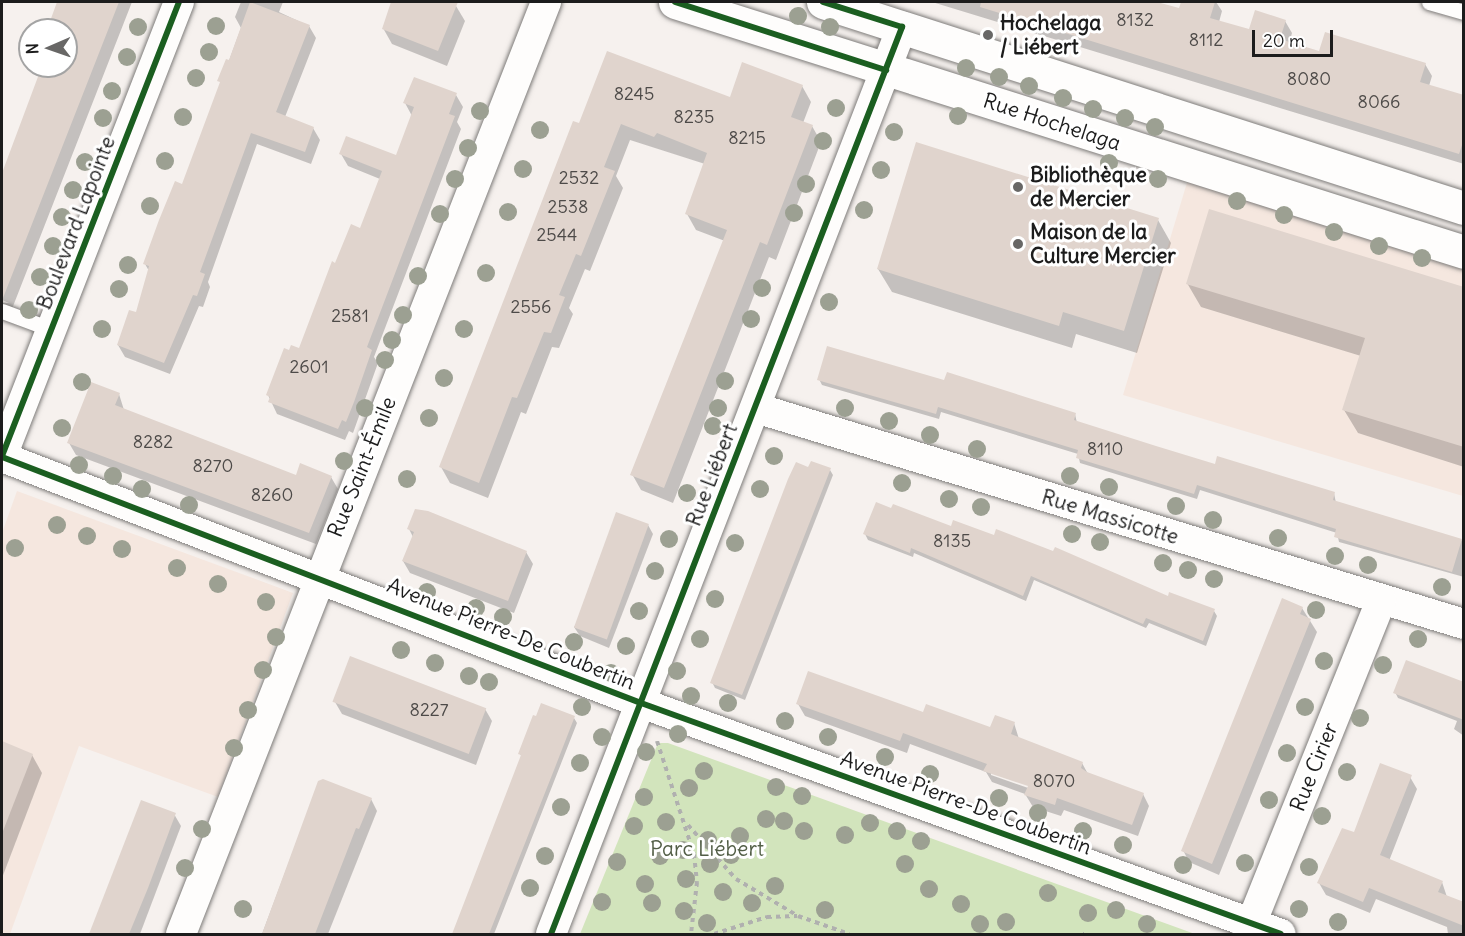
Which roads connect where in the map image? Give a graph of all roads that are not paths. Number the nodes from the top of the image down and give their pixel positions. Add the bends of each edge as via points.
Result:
1 (179, 2) edge
2 (546, 2) edge
3 (675, 2) edge
4 (823, 2) edge
5 (1429, 2) edge
6 (1464, 12) edge
7 (902, 27) junction
8 (886, 70) junction
9 (1464, 208) edge
10 (1464, 252) edge
11 (2, 311) edge
12 (53, 330) junction
13 (756, 408) junction
14 (2, 456) edge
15 (319, 576) junction
16 (1381, 600) junction
17 (1464, 624) edge
18 (641, 703) junction
19 (1250, 929) edge
20 (181, 934) edge
21 (551, 934) edge
22 (1281, 934) edge

1 - 12 street, Boulevard Lapointe
2 - 15 street, Rue Saint-Émile
3 - 8 main road, Rue Hochelaga
4 - 7 main road
5 - 6 lane
7 - 8 street, Rue Liébert
7 - 9 main road
8 - 10 main road, Rue Hochelaga
8 - 13 street, Rue Liébert
11 - 12 lane
12 - 14 street, Boulevard Lapointe
13 - 16 street, Rue Massicotte
13 - 18 street, Rue Liébert
14 - 15 street, Avenue Pierre-De Coubertin
15 - 18 street, Avenue Pierre-De Coubertin
15 - 20 street, Rue Saint-Émile
16 - 17 street, Rue Massicotte
16 - 19 street, Rue Cirier
18 - 19 street, Avenue Pierre-De Coubertin
18 - 21 street, Rue Liébert
19 - 22 street, Avenue Pierre-De Coubertin

